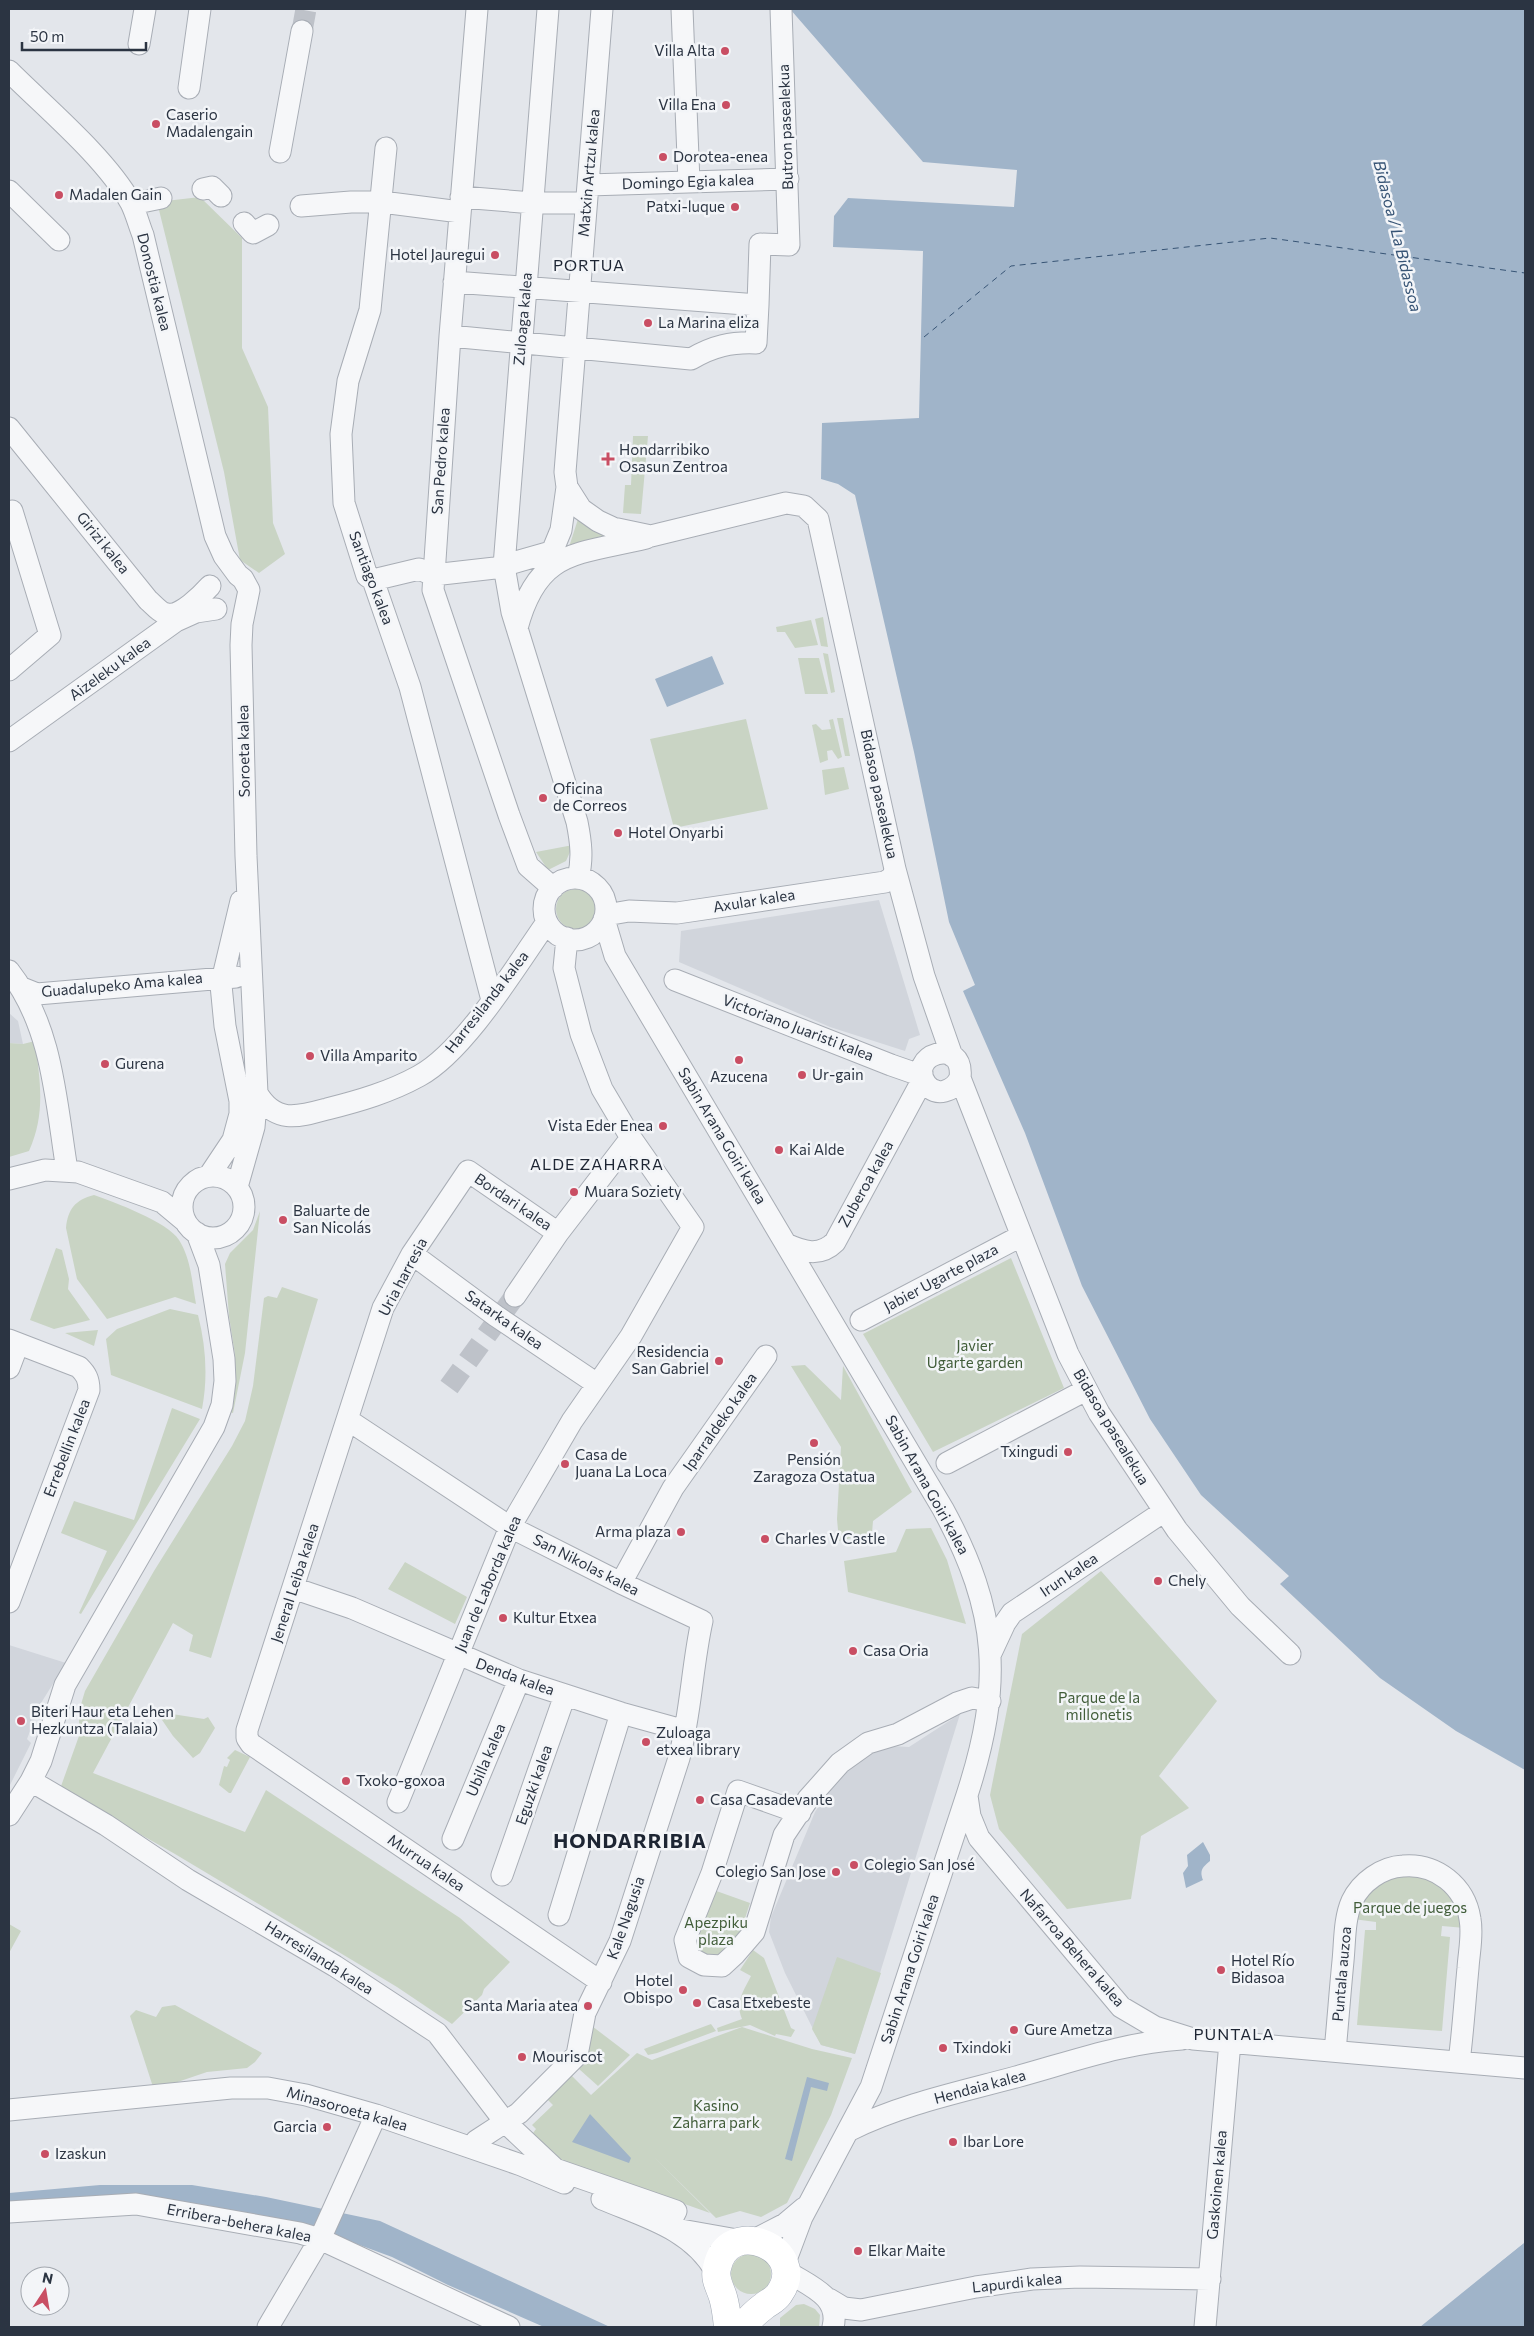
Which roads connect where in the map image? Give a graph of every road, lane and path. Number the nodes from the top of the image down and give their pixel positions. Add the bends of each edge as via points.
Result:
1 (145, 9) edge
2 (200, 9) edge
3 (477, 9) edge
4 (548, 9) edge
5 (602, 9) edge
6 (682, 9) edge
7 (781, 9) edge
8 (302, 31) tunnel mouth
9 (139, 44) dead end
10 (9, 71) edge
11 (189, 88) dead end
12 (386, 148) dead end
13 (280, 152) dead end
14 (788, 179) junction
15 (689, 182) junction
16 (9, 191) edge
17 (587, 194) junction
18 (161, 198) dead end
19 (382, 202) junction
20 (533, 203) junction
21 (132, 204) junction
22 (460, 204) junction
23 (301, 206) dead end
24 (244, 223) dead end
25 (268, 225) dead end
26 (59, 240) dead end
27 (454, 282) junction
28 (526, 288) junction
29 (579, 291) junction
30 (758, 305) junction
31 (450, 336) junction
32 (522, 342) junction
33 (575, 348) junction
34 (9, 428) edge
35 (569, 491) junction
36 (9, 512) edge
37 (215, 536) junction
38 (651, 536) junction
39 (549, 563) junction
40 (504, 566) junction
41 (238, 575) junction
42 (433, 575) junction
43 (373, 580) junction
44 (212, 583) junction
45 (247, 603) junction
46 (218, 611) junction
47 (517, 628) junction
48 (241, 645) junction
49 (9, 670) edge
50 (9, 741) edge
51 (246, 856) junction
52 (896, 869) junction
53 (578, 878) junction
54 (553, 888) junction
55 (605, 917) junction
56 (548, 922) junction
57 (572, 939) junction
58 (615, 956) junction
59 (9, 971) edge
60 (222, 976) junction
61 (675, 980) dead end
62 (253, 982) junction
63 (22, 988) junction
64 (492, 1000) junction
65 (952, 1056) junction
66 (922, 1076) junction
67 (960, 1078) junction
68 (257, 1093) junction
69 (631, 1138) junction
70 (67, 1170) junction
71 (468, 1171) joint
72 (209, 1176) junction
73 (9, 1179) edge
74 (238, 1187) junction
75 (188, 1188) junction
76 (153, 1198) junction
77 (191, 1227) junction
78 (558, 1232) junction
79 (226, 1236) junction
80 (1021, 1236) junction
81 (786, 1244) junction
82 (412, 1254) junction
83 (211, 1277) junction
84 (515, 1296) tunnel mouth
85 (861, 1320) dead end
86 (13, 1342) edge
87 (766, 1356) dead end
88 (9, 1368) edge
89 (598, 1384) junction
90 (1086, 1390) junction
91 (348, 1420) junction
92 (947, 1464) dead end
93 (1163, 1512) junction
94 (510, 1527) junction
95 (621, 1583) junction
96 (293, 1588) junction
97 (9, 1602) edge
98 (702, 1621) joint
99 (991, 1653) junction
100 (1290, 1654) dead end
101 (457, 1655) junction
102 (519, 1680) junction
103 (564, 1695) junction
104 (990, 1701) junction
105 (621, 1713) junction
106 (686, 1730) junction
107 (251, 1744) joint
108 (31, 1781) junction
109 (967, 1795) junction
110 (398, 1802) dead end
111 (800, 1813) junction
112 (9, 1816) edge
113 (453, 1839) dead end
114 (502, 1875) dead end
115 (559, 1915) dead end
116 (601, 1982) junction
117 (1121, 2007) junction
118 (1192, 2039) junction
119 (1230, 2042) junction
120 (1113, 2050) junction
121 (1335, 2051) junction
122 (1459, 2062) junction
123 (1525, 2068) edge
124 (9, 2110) edge
125 (376, 2115) junction
126 (505, 2122) junction
127 (850, 2130) junction
128 (473, 2148) junction
129 (810, 2202) junction
130 (9, 2212) edge
131 (668, 2227) junction
132 (321, 2237) junction
133 (748, 2240) junction
134 (1210, 2279) junction
135 (719, 2283) junction
136 (778, 2284) junction
137 (827, 2298) junction
138 (268, 2327) edge
139 (509, 2327) edge
140 (728, 2327) edge
141 (742, 2327) edge
142 (833, 2327) edge
143 (1205, 2327) edge

1 - 9 street
2 - 11 street
3 - 22 street, San Pedro kalea
4 - 20 street, Zuloaga kalea
5 - 17 street, Matxin Artzu kalea
6 - 15 street
7 - 14 street, Butron pasealekua
8 - 13 street
10 - 21 street, Donostia kalea via 92,154
12 - 19 street, Santiago kalea
14 - 15 street, Domingo Egia kalea
14 - 30 street, Butron pasealekua via 788,245 760,244
15 - 17 street, Domingo Egia kalea
16 - 26 street
17 - 20 street, Domingo Egia kalea
17 - 29 street, Matxin Artzu kalea
18 - 21 street
19 - 22 street, Domingo Egia kalea
19 - 23 street, Domingo Egia kalea
19 - 43 street, Santiago kalea via 370,310 348,381 341,434 344,503 368,576
20 - 22 street, Domingo Egia kalea
20 - 28 street, Zuloaga kalea
21 - 37 street, Donostia kalea via 143,236
22 - 27 street, San Pedro kalea
24 - 25 street via 253,233
27 - 28 street
27 - 31 street, San Pedro kalea
28 - 29 street
28 - 32 street, Zuloaga kalea
29 - 30 street
29 - 33 street, Matxin Artzu kalea
30 - 33 street via 756,343 732,342 709,348 691,359
31 - 32 street
31 - 42 street, San Pedro kalea
32 - 33 street
32 - 40 street, Zuloaga kalea
33 - 35 street, Matxin Artzu kalea via 565,472
34 - 44 street, Girizi kalea via 161,612 174,613 190,604
35 - 38 street via 581,509 598,521 613,528
35 - 39 street, Matxin Artzu kalea via 561,530
36 - 49 street via 12,511 50,635
37 - 41 street, Donostia kalea
37 - 44 street, Donostia kalea
38 - 39 street, Bidasoa pasealekua
38 - 52 street, Bidasoa pasealekua via 786,503 799,504 818,519
39 - 40 street, Bidasoa pasealekua
39 - 47 street, Matxin Artzu kalea via 525,600
40 - 42 street, Bidasoa pasealekua
40 - 47 street, Zuloaga kalea via 506,589
41 - 44 street via 225,573
41 - 45 street, Donostia kalea via 249,590
42 - 43 street, Bidasoa pasealekua via 419,569
42 - 54 street, San Pedro kalea via 433,590 508,815 528,866
43 - 64 street, Santiago kalea via 410,688
44 - 46 street, Donostia kalea via 209,600
45 - 46 street via 233,614
45 - 48 street, Soroeta kalea
46 - 48 street, Soroeta kalea via 233,627
46 - 50 street, Aizeleku kalea via 196,612 176,621
47 - 53 street, Zuloaga kalea via 582,843
48 - 51 street, Soroeta kalea
51 - 60 street, Soroeta kalea via 240,906
51 - 62 street, Soroeta kalea
52 - 55 street, Axular kalea via 893,877 885,882 677,913 629,911
52 - 65 street, Bidasoa pasealekua via 924,976
53 - 54 street via 564,880
53 - 55 street via 600,891 605,900
54 - 56 street via 545,904
55 - 57 street via 591,935
55 - 58 street, Sabin Arana Goiri kalea
56 - 57 street via 554,930
56 - 64 street, Harresilanda kalea
57 - 58 street, Sabin Arana Goiri kalea via 597,944
57 - 69 street via 564,968 581,1034 602,1089
58 - 81 street, Sabin Arana Goiri kalea
59 - 63 street
60 - 62 street
60 - 63 street, Guadalupeko Ama kalea via 37,994
60 - 72 street, Soroeta kalea via 222,998 240,1114 233,1140
61 - 66 street, Victoriano Juaristi kalea
62 - 68 street, Soroeta kalea
63 - 70 street via 49,1053
64 - 68 street, Harresilanda kalea via 449,1054 421,1075 377,1096 292,1117 276,1112
65 - 66 street via 934,1054 925,1062
65 - 67 street, Bidasoa pasealekua via 960,1065
66 - 67 street via 931,1089 942,1092 953,1088
66 - 81 street, Zuberoa kalea via 835,1242 819,1252 801,1251
67 - 80 street, Bidasoa pasealekua
68 - 74 street, Soroeta kalea via 254,1127
69 - 78 street
69 - 89 street, Juan de Laborda kalea via 693,1227 631,1336
70 - 73 street via 35,1172
70 - 76 street
71 - 78 street, Bordari kalea
71 - 82 street, Uria harresia
72 - 74 street via 225,1178
72 - 75 street
74 - 79 street via 243,1197 244,1214 235,1230
75 - 76 street
75 - 77 street via 182,1206
76 - 77 street via 171,1208
77 - 79 street via 211,1238
77 - 83 street via 206,1254
78 - 84 street
79 - 83 street via 216,1256
80 - 85 street, Jabier Ugarte plaza
80 - 90 street, Bidasoa pasealekua via 1068,1354
81 - 99 street, Sabin Arana Goiri kalea via 956,1532 976,1580
82 - 89 street, Satarka kalea via 496,1316
82 - 91 street, Uria harresia via 383,1308
83 - 108 street via 224,1359 222,1405 214,1427 65,1685 48,1742
86 - 88 street
86 - 97 street, Errebellin kalea via 79,1366 87,1374 89,1383
87 - 95 street, Iparraldeko kalea via 673,1488
89 - 94 street, Juan de Laborda kalea via 572,1421
90 - 92 street
90 - 93 street, Bidasoa pasealekua
91 - 94 street, San Nikolas kalea
91 - 96 street, Jeneral Leiba kalea
93 - 99 street, Irun kalea via 1012,1613
93 - 100 street, Bidasoa pasealekua via 1240,1606
94 - 95 street, San Nikolas kalea
94 - 101 street, Juan de Laborda kalea
95 - 98 street, San Nikolas kalea
96 - 101 street, Denda kalea via 352,1608
96 - 107 street, Jeneral Leiba kalea via 246,1730
98 - 106 street, Kale Nagusia via 694,1655
99 - 104 street, Sabin Arana Goiri kalea
101 - 102 street, Denda kalea
101 - 110 street, Juan de Laborda kalea
102 - 103 street, Denda kalea
102 - 113 street, Ubilla kalea
103 - 105 street, Denda kalea
103 - 114 street, Eguzki kalea
104 - 109 street, Sabin Arana Goiri kalea
104 - 111 street via 972,1698 957,1703 898,1734 868,1743 840,1763
105 - 106 street, Denda kalea
105 - 115 street
106 - 116 street, Kale Nagusia via 620,1941
107 - 116 street, Murrua kalea
108 - 112 street
108 - 126 street, Harresilanda kalea via 106,1825 188,1880 335,1966 436,2033
109 - 117 street, Nafarroa Behera kalea via 970,1816 979,1838
109 - 127 street, Sabin Arana Goiri kalea via 879,2065
111 - 111 street via 784,1835 754,1932 722,1966 689,1958 685,1940 712,1873 738,1791
116 - 126 street, Kale Nagusia via 585,2013 578,2055 519,2113
117 - 118 street, Nafarroa Behera kalea via 1155,2027
117 - 120 street via 1127,2018 1128,2031
118 - 119 street, Nafarroa Behera kalea
118 - 120 street, Hendaia kalea via 1152,2042
119 - 121 street, Nafarroa Behera kalea
119 - 134 street, Gaskoinen kalea
120 - 127 street, Hendaia kalea via 895,2111
121 - 122 street, Nafarroa Behera kalea
121 - 122 street, Puntala auzoa via 1346,1923 1353,1900 1359,1889 1378,1874 1401,1866 1413,1866 1447,1879 1468,1908 1471,1933
122 - 123 street, Nafarroa Behera kalea
124 - 125 street, Minasoroeta kalea via 249,2087 287,2090
125 - 128 street, Minasoroeta kalea
125 - 132 street
126 - 128 street, Kale Nagusia via 476,2141
126 - 131 street, Harresilanda kalea via 556,2169 676,2211
127 - 129 street, Sabin Arana Goiri kalea
128 - 131 street, Minasoroeta kalea
129 - 133 street, Sabin Arana Goiri kalea via 785,2224
129 - 136 street, Sabin Arana Goiri kalea
130 - 132 street, Erribera-behera kalea via 136,2204
131 - 133 street, Minasoroeta kalea via 707,2236
131 - 135 street, Minasoroeta kalea via 697,2246
132 - 138 street
132 - 139 street, Erribera-behera kalea
133 - 135 main road via 733,2245 719,2259
133 - 136 main road via 773,2248
134 - 137 street, Lapurdi kalea via 1032,2279 861,2310 844,2308
134 - 143 street, Gaskoinen kalea
135 - 136 main road via 729,2301 746,2308
135 - 140 main road
136 - 137 street
136 - 141 main road
137 - 142 street via 835,2319

